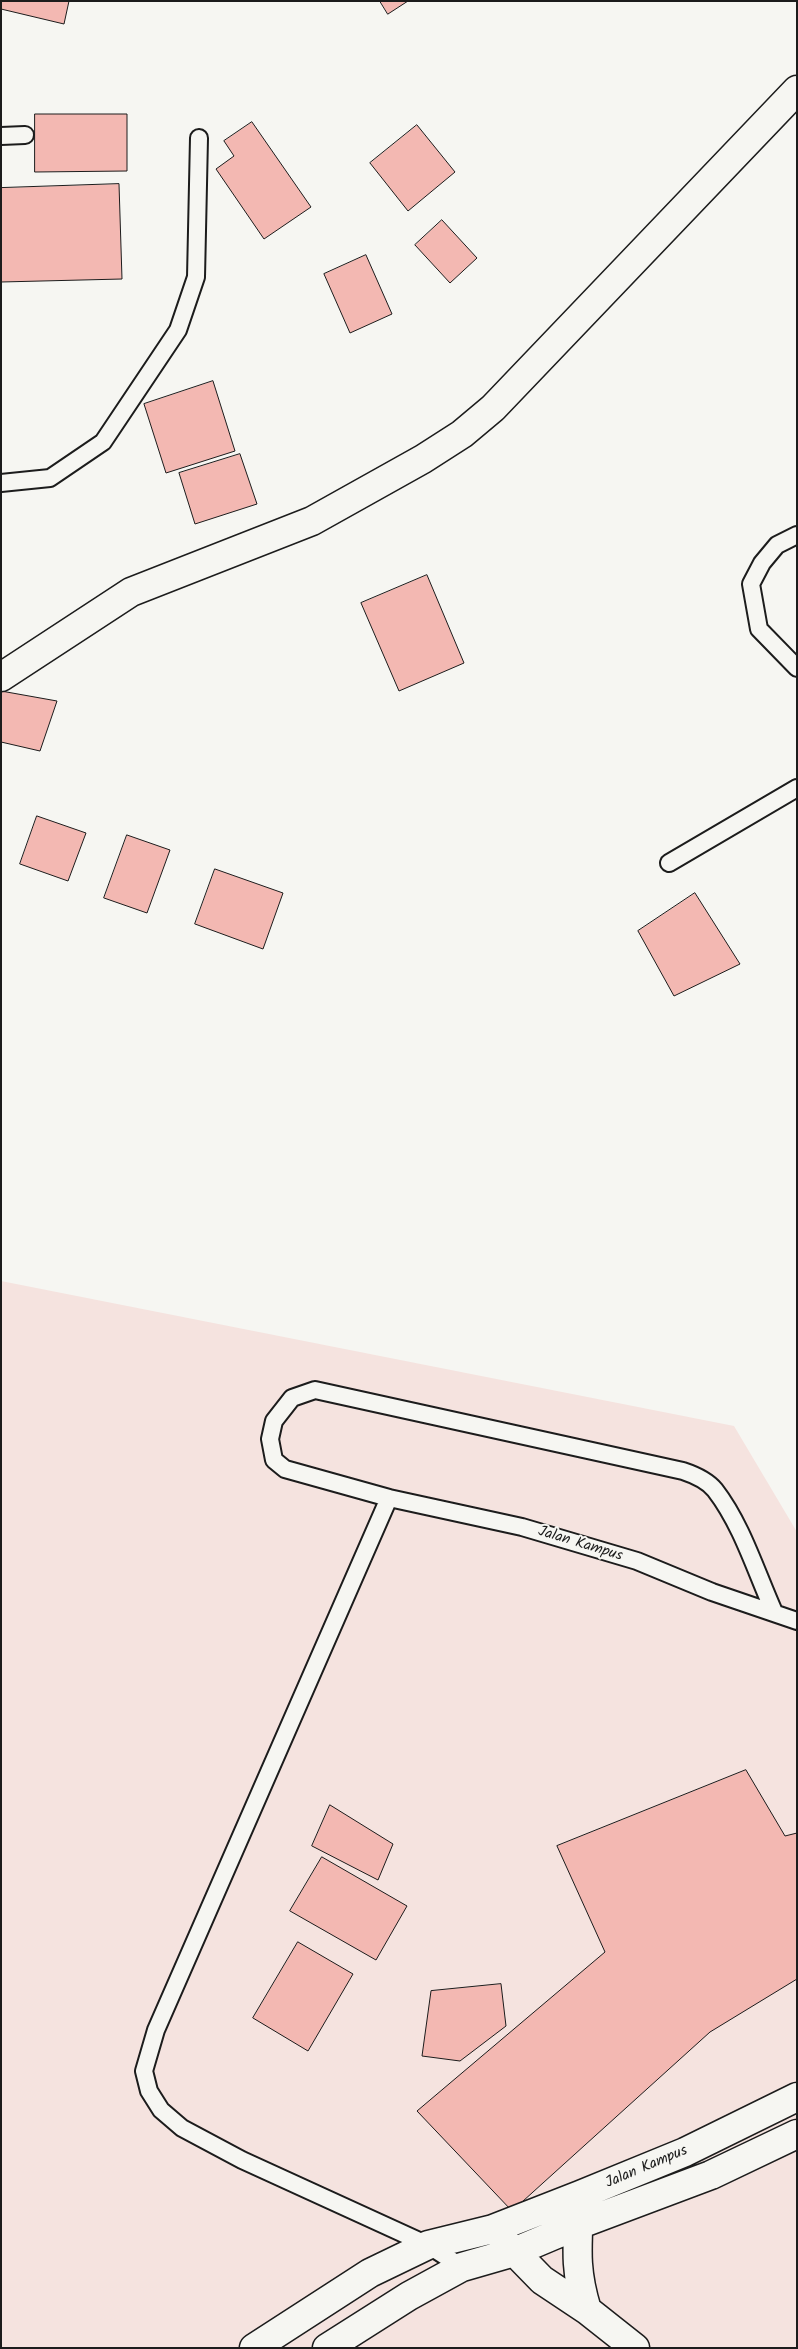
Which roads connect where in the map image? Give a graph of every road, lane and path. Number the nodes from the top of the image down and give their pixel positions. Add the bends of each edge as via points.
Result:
1 (797, 90) edge
2 (25, 135) dead end
3 (1, 136) edge
4 (199, 138) dead end
5 (1, 483) edge
6 (797, 534) edge
7 (797, 668) edge
8 (1, 677) edge
9 (797, 788) edge
10 (669, 863) dead end
11 (389, 1498) junction
12 (774, 1612) junction
13 (797, 1621) edge
14 (797, 2097) edge
15 (757, 2117) junction
16 (797, 2134) edge
17 (771, 2146) junction
18 (580, 2195) junction
19 (578, 2225) junction
20 (493, 2228) junction
21 (428, 2245) junction
22 (514, 2252) junction
23 (462, 2267) junction
24 (587, 2310) junction
25 (254, 2348) edge
26 (327, 2348) edge
27 (635, 2348) edge

1 - 8 street via 493,408 462,434 312,521 131,592
2 - 3 lane
4 - 5 lane via 196,277 178,330 103,442 50,478
6 - 7 lane via 777,545 751,584 758,629
9 - 10 lane
11 - 12 lane, Jalan Kampus via 522,1527 637,1561 712,1592
11 - 12 lane, Jalan Kampus via 285,1469 274,1460 270,1439 274,1421 292,1398 315,1390 683,1471 702,1478 715,1490 737,1527
11 - 21 lane via 156,2030 144,2071 149,2091 160,2110 182,2128 242,2160
12 - 13 lane, Jalan Kampus
14 - 15 street, Jalan Kampus
15 - 17 street
15 - 18 street, Jalan Kampus via 685,2152
16 - 17 street, Jalan Kampus
17 - 19 street, Jalan Kampus via 711,2175
18 - 19 street
18 - 20 street, Jalan Kampus
19 - 22 street, Jalan Kampus
19 - 24 street via 578,2282
20 - 21 street, Jalan Kampus
20 - 22 street
21 - 23 lane
21 - 25 street, Jalan Kampus via 370,2273
22 - 23 street, Jalan Kampus
22 - 24 street via 542,2280
23 - 26 street, Jalan Kampus
24 - 27 street

